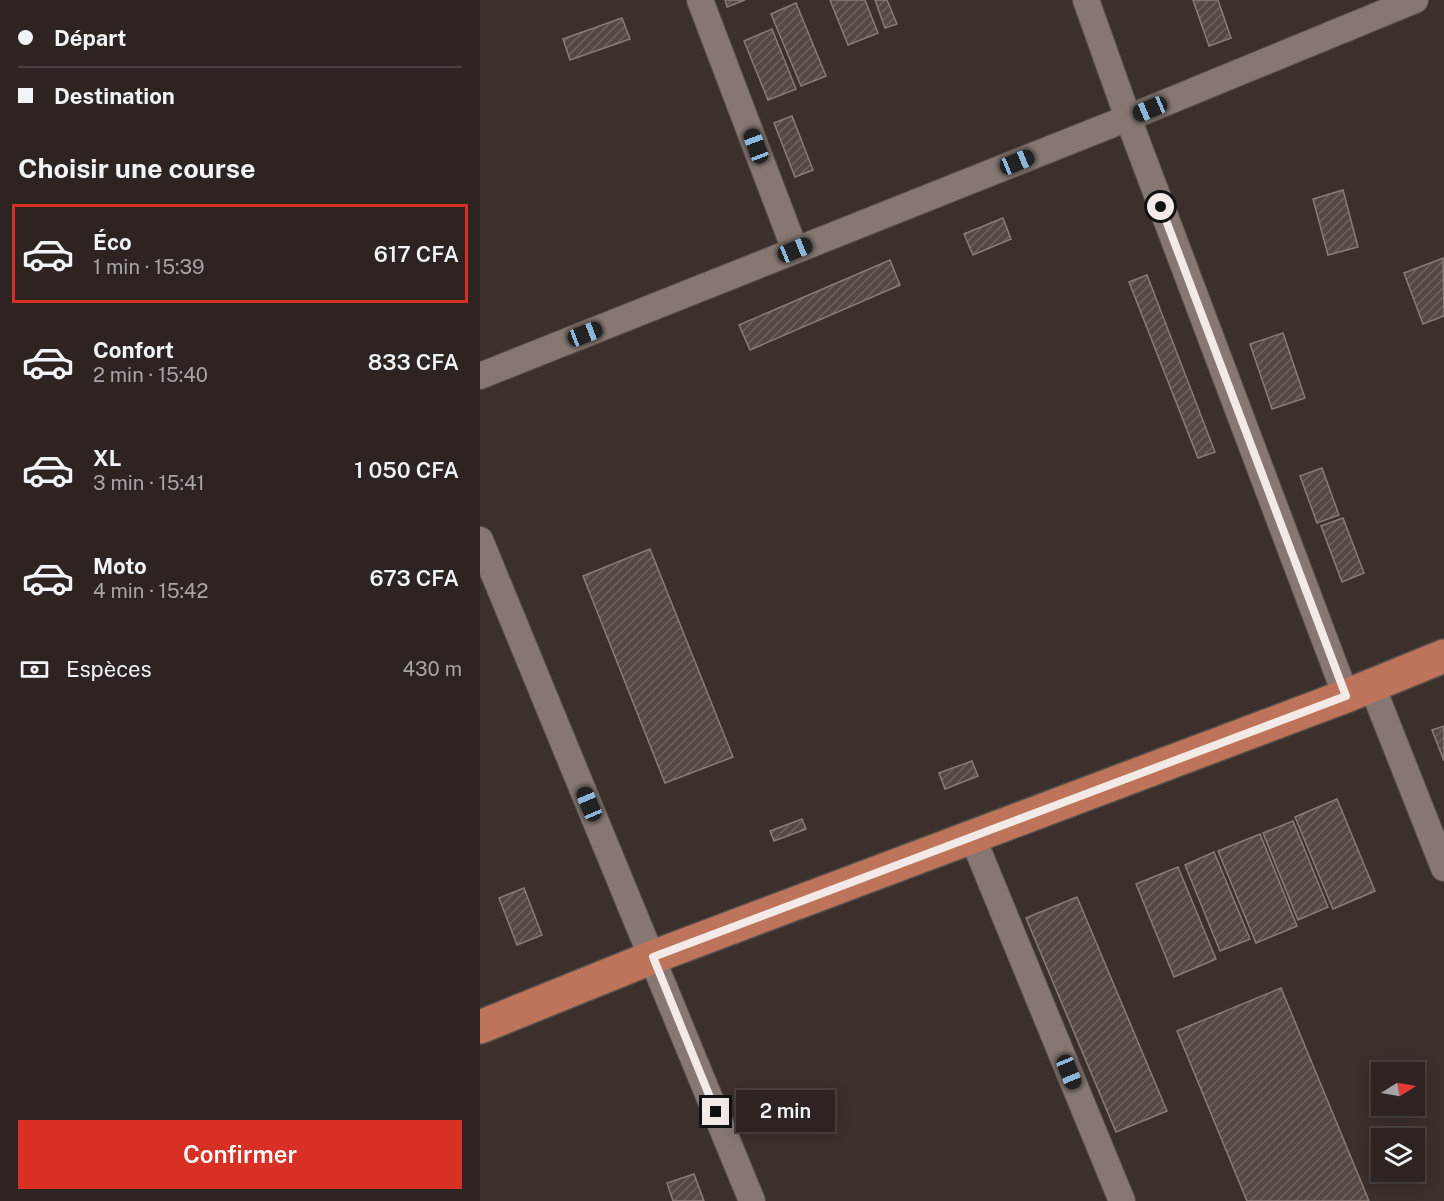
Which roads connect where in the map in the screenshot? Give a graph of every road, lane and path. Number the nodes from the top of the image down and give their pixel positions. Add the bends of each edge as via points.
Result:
1 (700, 0) edge
2 (1086, 0) edge
3 (1416, 0) edge
4 (1128, 118) junction
5 (795, 250) junction
6 (480, 376) edge
7 (480, 540) edge
8 (1444, 656) edge
9 (1359, 691) junction
10 (972, 837) junction
11 (1444, 868) edge
12 (653, 957) junction
13 (480, 1027) edge
14 (752, 1201) edge
15 (1122, 1201) edge

1 - 5 street
2 - 4 street
3 - 4 street
4 - 5 street
4 - 9 street
5 - 6 street
7 - 12 street
8 - 9 main road
9 - 10 main road
9 - 11 street
10 - 12 main road
10 - 15 street
12 - 13 main road
12 - 14 street

